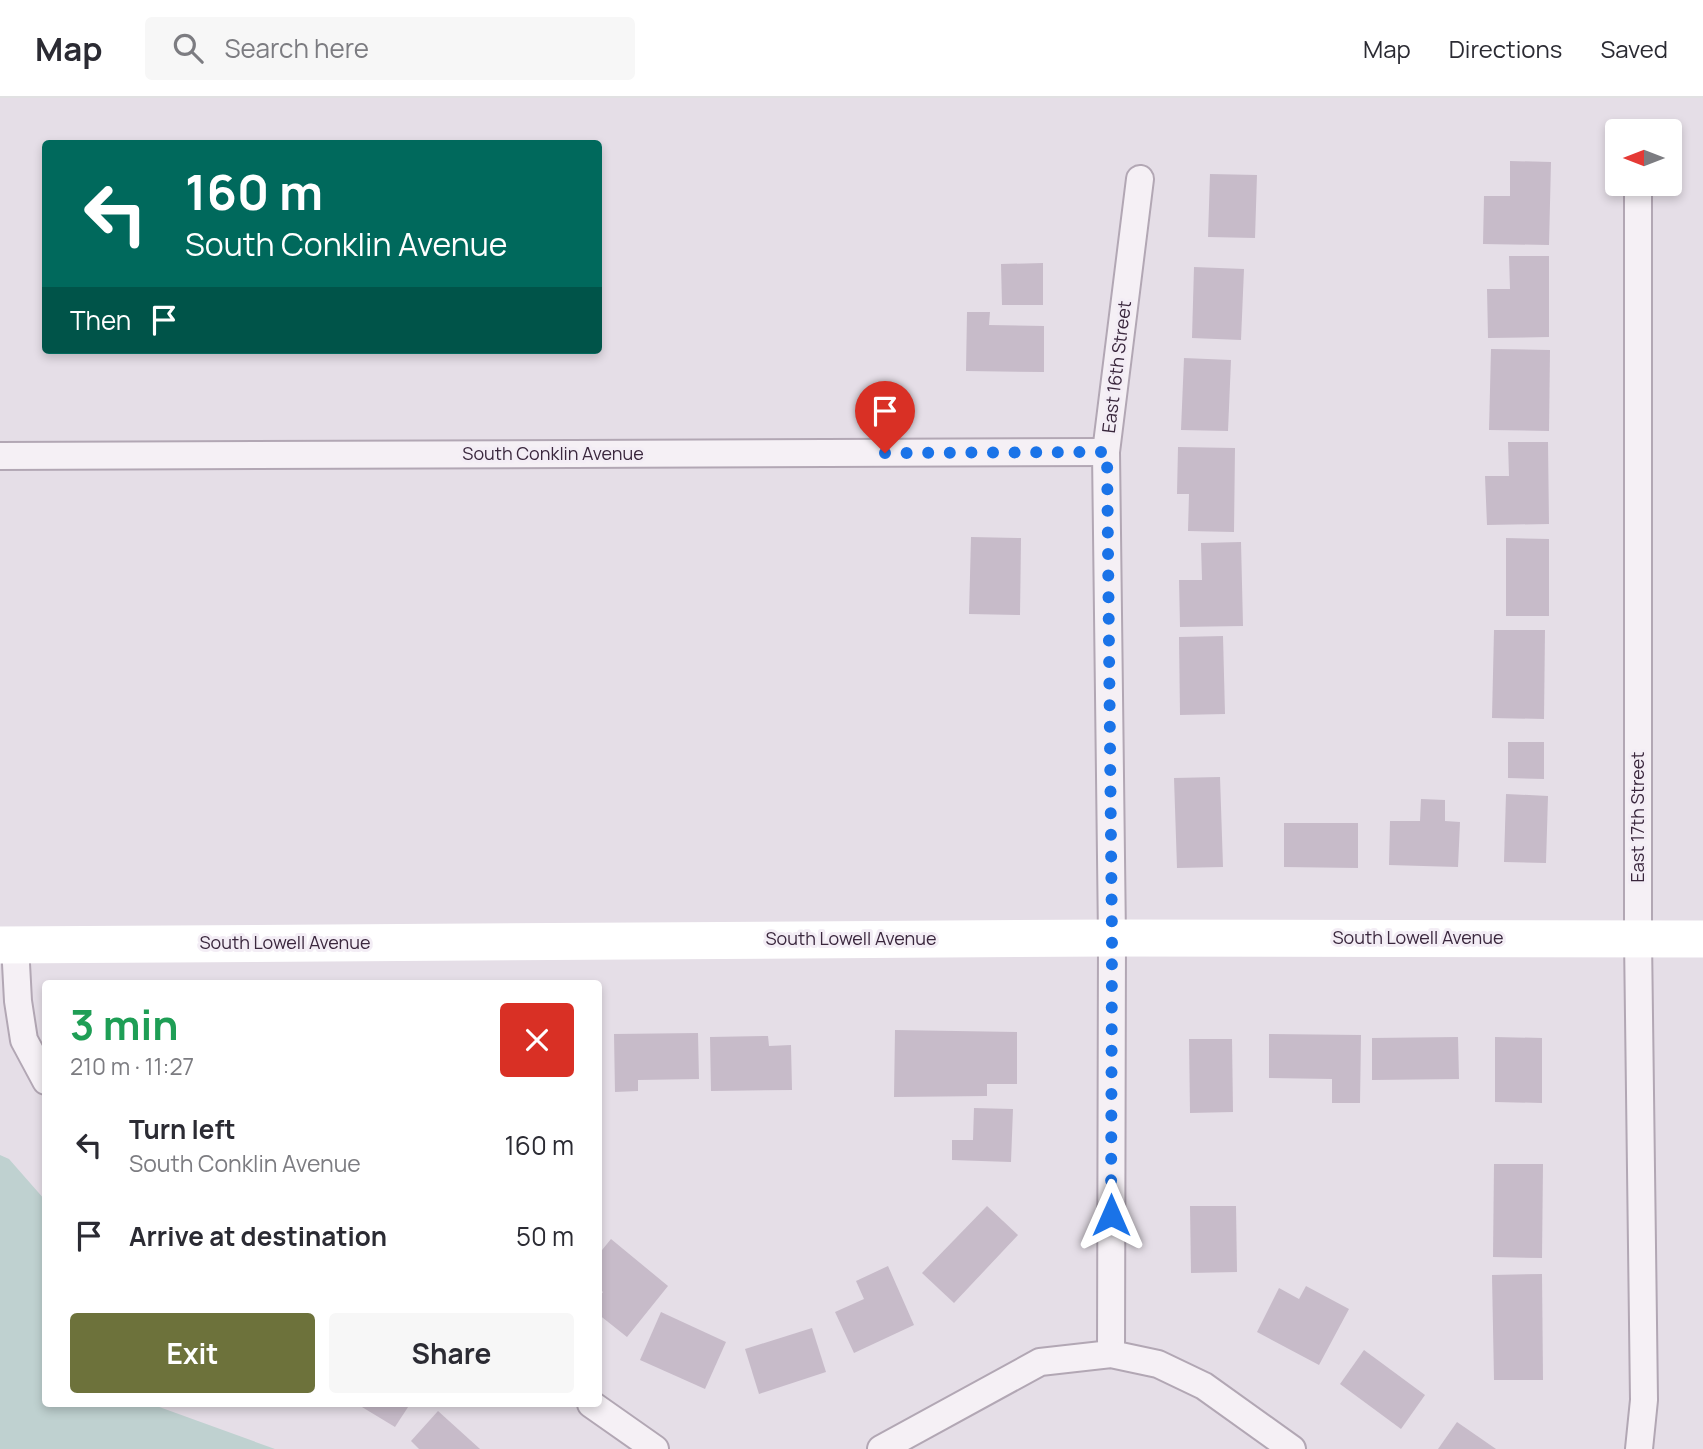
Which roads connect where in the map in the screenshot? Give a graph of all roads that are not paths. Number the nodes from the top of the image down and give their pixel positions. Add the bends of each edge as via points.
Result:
1 (1140, 178) dead end
2 (1638, 196) edge
3 (1107, 452) junction
4 (0, 456) edge
5 (1112, 938) junction
6 (1638, 939) junction
7 (1703, 939) edge
8 (7, 945) edge
9 (42, 1074) edge
10 (1111, 1354) junction
11 (595, 1407) edge
12 (655, 1449) edge
13 (881, 1449) edge
14 (1292, 1449) edge
15 (1639, 1449) edge

1 - 3 street, East 16th Street
2 - 6 street, East 17th Street
3 - 4 street, South Conklin Avenue
3 - 5 street, East 16th Street
5 - 6 street, South Lowell Avenue
5 - 8 street, South Lowell Avenue
5 - 10 street, East 16th Street
6 - 7 street, South Lowell Avenue
6 - 15 street, East 17th Street via 1644,1400
8 - 9 street via 23,1040
10 - 13 street via 1040,1362
10 - 14 street via 1158,1364 1204,1386
11 - 12 street

